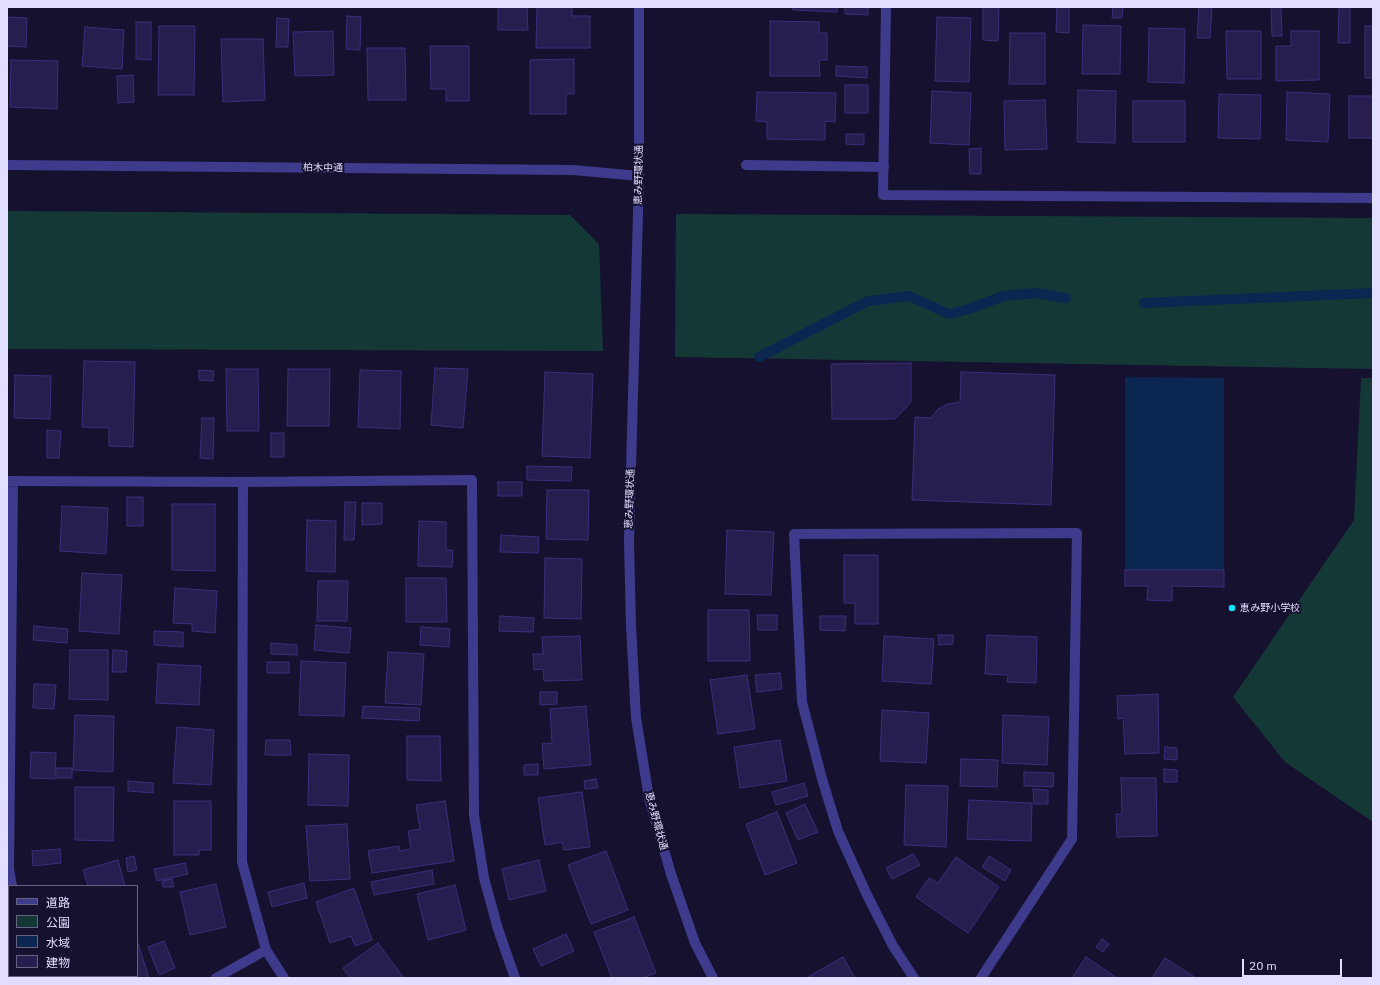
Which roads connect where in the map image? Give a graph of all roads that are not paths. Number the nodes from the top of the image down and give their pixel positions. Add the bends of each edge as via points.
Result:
1 (639, 7) edge
2 (886, 7) edge
3 (7, 165) edge
4 (746, 165) dead end
5 (884, 167) junction
6 (639, 176) junction
7 (1373, 198) edge
8 (10, 481) edge
9 (243, 482) junction
10 (12, 885) edge
11 (266, 950) junction
12 (216, 978) edge
13 (284, 978) edge
14 (515, 978) edge
15 (713, 978) edge
16 (914, 978) edge
17 (981, 978) edge

1 - 6 street, 恵み野環状通
2 - 5 street
3 - 6 street, 柏木中通 via 573,170
4 - 5 street
5 - 7 street via 883,195
6 - 15 street, 恵み野環状通 via 629,541 630,626 636,718 649,798 671,874 695,943
8 - 9 street
8 - 10 street via 9,861
9 - 11 street via 242,862
9 - 14 street via 472,480 474,815 486,886
11 - 12 street
11 - 13 street
16 - 17 street via 893,946 867,895 838,831 822,779 802,702 794,534 1077,533 1072,839

